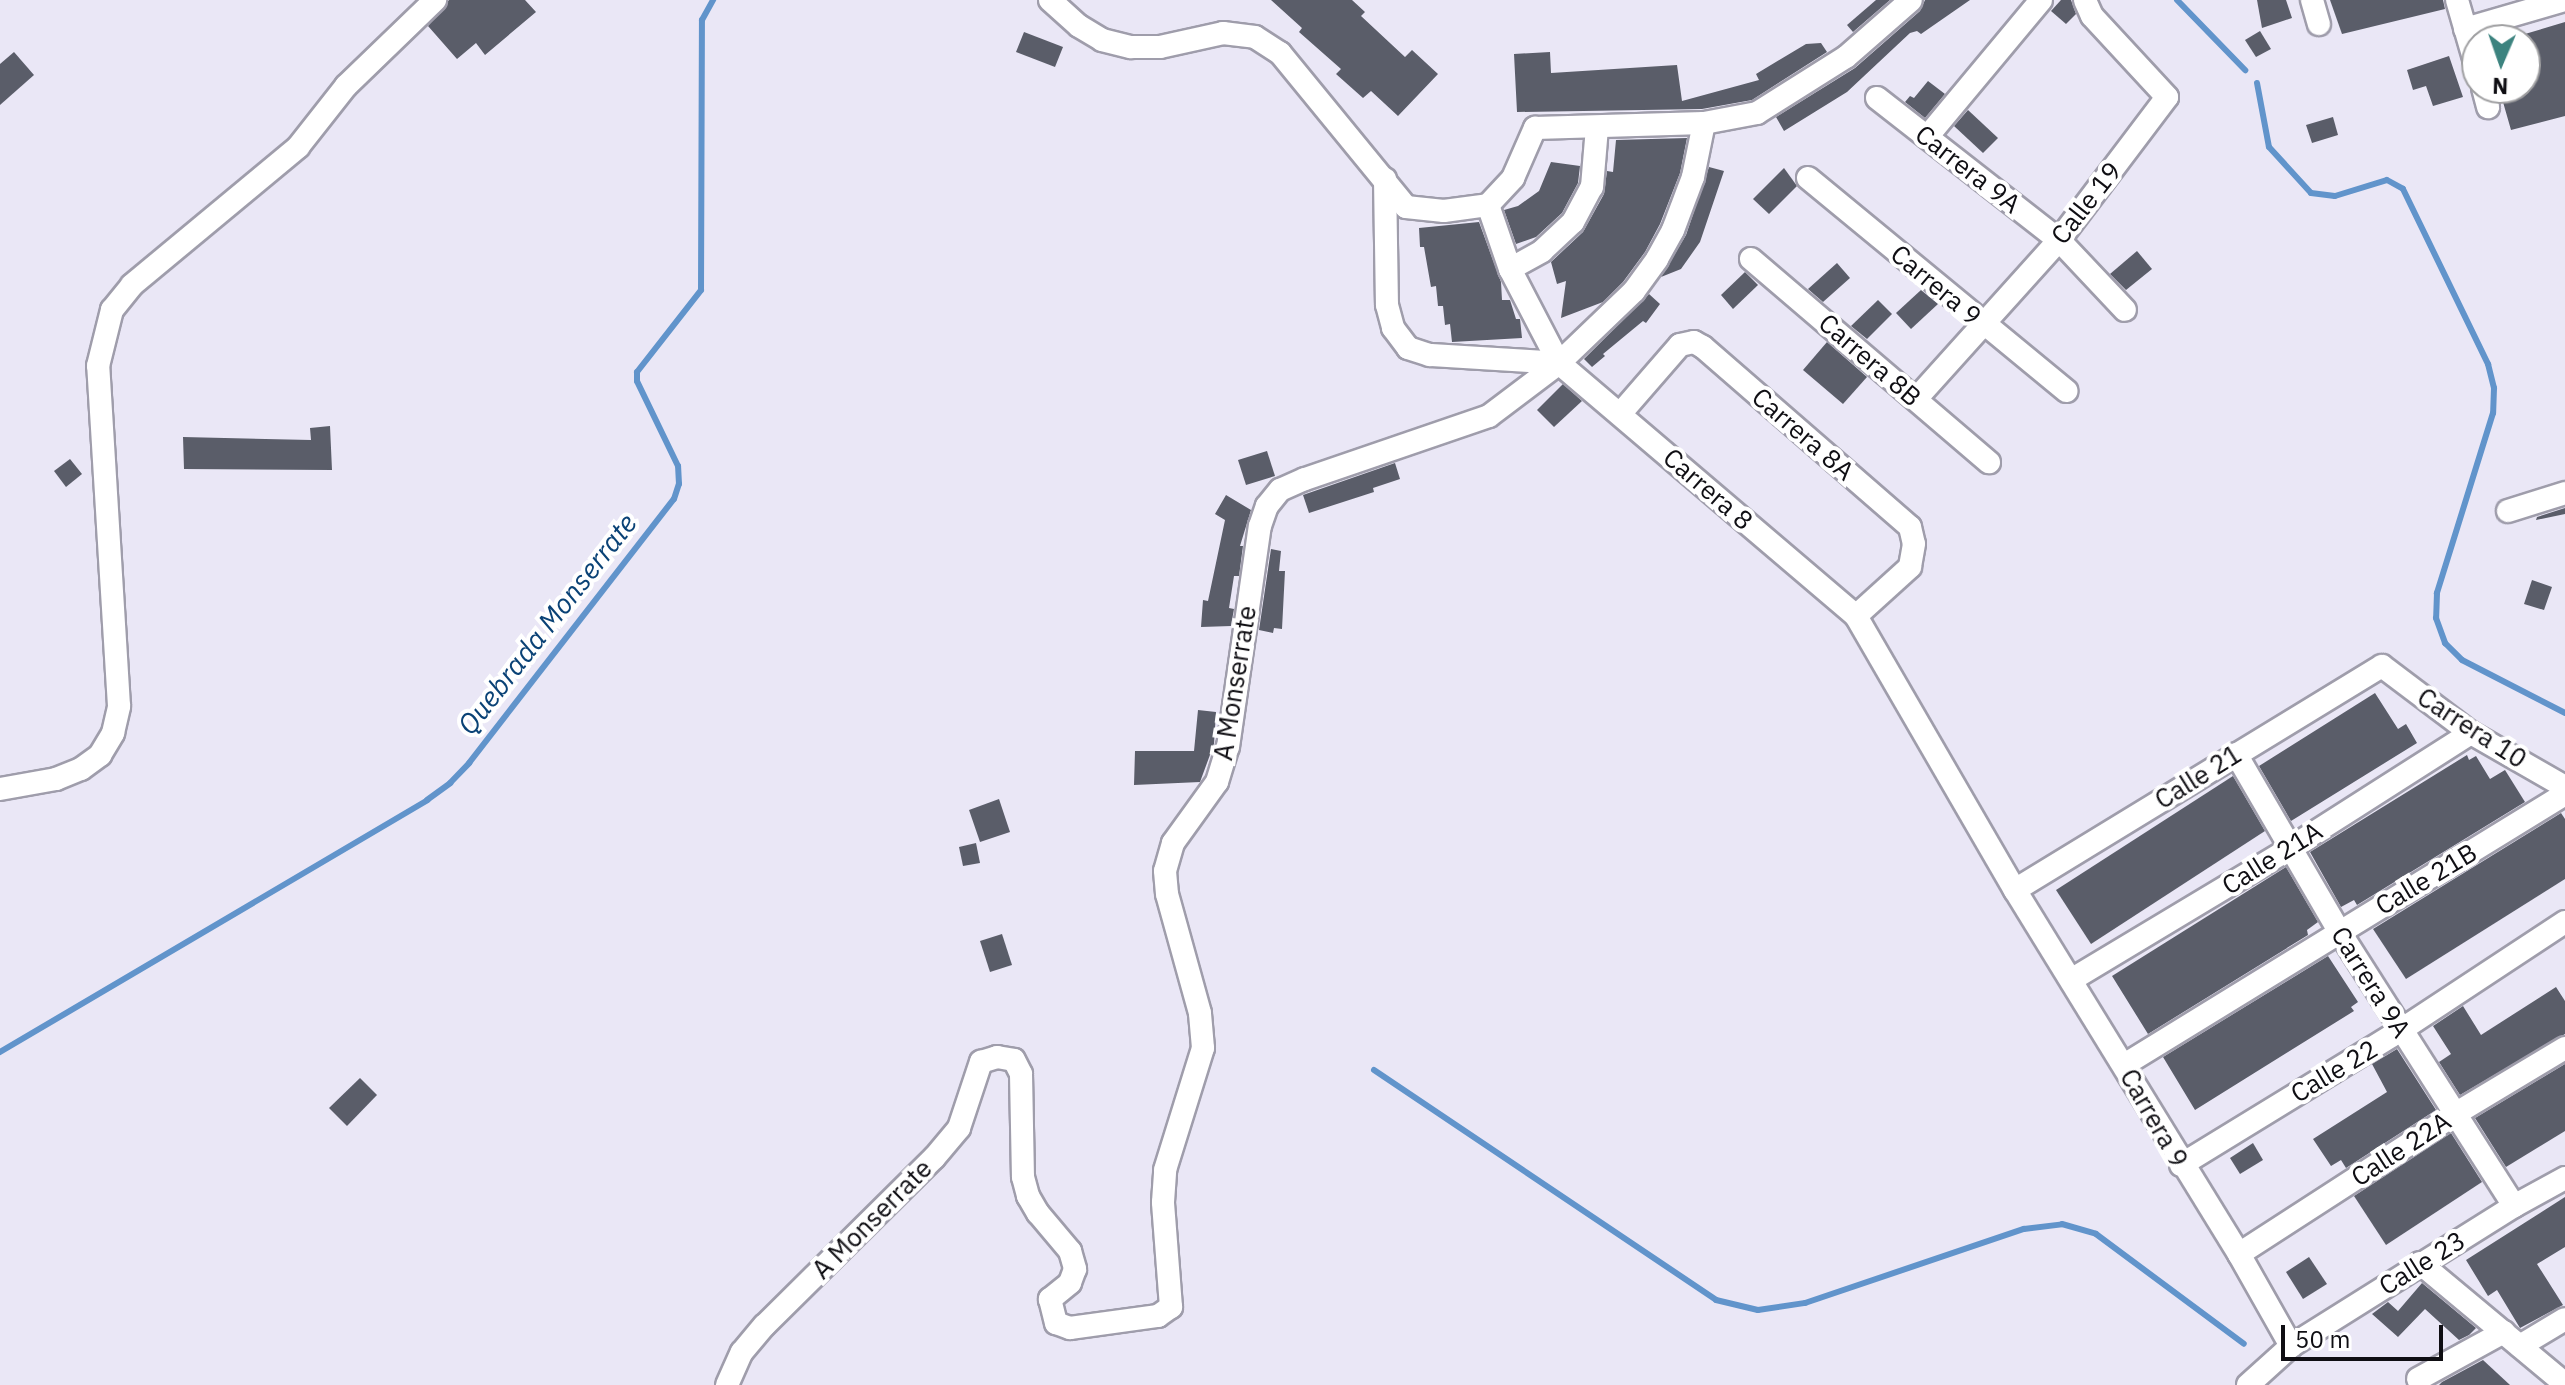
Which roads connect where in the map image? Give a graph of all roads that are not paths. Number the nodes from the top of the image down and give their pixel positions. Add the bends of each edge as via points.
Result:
1 (435, 0) edge
2 (1050, 0) edge
3 (1911, 0) edge
4 (2041, 0) edge
5 (2085, 0) edge
6 (2312, 0) edge
7 (2457, 0) edge
8 (2565, 0) edge
9 (2319, 24) dead end
10 (2464, 24) edge
11 (2482, 24) edge
12 (1877, 98) dead end
13 (1704, 123) junction
14 (1597, 127) junction
15 (1927, 137) junction
16 (1808, 178) dead end
17 (1385, 179) junction
18 (1488, 205) junction
19 (2059, 240) junction
20 (1751, 259) dead end
21 (1510, 269) junction
22 (2125, 310) dead end
23 (1981, 324) junction
24 (1559, 363) junction
25 (2066, 391) dead end
26 (1916, 399) junction
27 (1620, 414) junction
28 (1989, 462) dead end
29 (2565, 493) edge
30 (2508, 511) dead end
31 (1856, 616) junction
32 (2382, 666) joint
33 (2471, 733) junction
34 (2236, 754) junction
35 (2565, 787) edge
36 (0, 789) edge
37 (2565, 794) edge
38 (2292, 847) junction
39 (2015, 890) junction
40 (2565, 922) edge
41 (2339, 931) junction
42 (2071, 980) junction
43 (2401, 1030) junction
44 (2565, 1048) edge
45 (2124, 1065) junction
46 (2455, 1114) junction
47 (2181, 1165) junction
48 (2565, 1178) edge
49 (2514, 1206) junction
50 (2239, 1254) junction
51 (2420, 1263) junction
52 (2565, 1319) edge
53 (2512, 1339) junction
54 (2291, 1346) junction
55 (2418, 1379) dead end
56 (2565, 1384) edge
57 (727, 1385) edge
58 (2248, 1385) edge

1 - 36 street via 346,86 298,147 132,285 112,310 98,366 119,706 113,733 100,755 81,769
2 - 17 street via 1102,40 1131,47 1160,47 1223,33 1255,37 1280,53
3 - 13 street via 1846,57 1799,89 1757,113
4 - 15 street
5 - 19 street, Calle 19 via 2092,16 2167,97
6 - 9 street
7 - 10 street
8 - 11 street
12 - 15 street, Carrera 9A
13 - 14 street
13 - 24 street via 1693,177 1657,259 1634,291
14 - 18 street via 1535,128 1513,178
14 - 21 street via 1592,187 1573,222 1542,251
15 - 19 street, Carrera 9A
16 - 23 street, Carrera 9
17 - 18 street via 1406,207 1444,211
17 - 24 street via 1387,305 1393,328 1408,348 1430,355
18 - 21 street
19 - 22 street, Carrera 9A
19 - 23 street, Calle 19
20 - 26 street, Carrera 8B
21 - 24 street
23 - 25 street, Carrera 9
23 - 26 street, Calle 19
24 - 27 street, Carrera 8
24 - 57 street, A Monserrate via 1489,416 1305,479 1280,490 1267,506 1228,747 1217,782 1173,843 1165,871 1200,1013 1203,1048 1165,1170 1171,1307 1158,1316 1070,1328 1056,1323 1050,1299 1070,1283 1075,1269 1070,1251 1028,1196 1021,1074 1014,1060 997,1057 981,1062 951,1138 765,1325 742,1352
26 - 28 street, Carrera 8B
27 - 31 street, Carrera 8
27 - 31 street, Carrera 8A via 1680,345 1694,342 1910,527 1910,567
29 - 30 street
31 - 39 street, Carrera 8
32 - 33 street, Carrera 10
32 - 34 street, Calle 21
33 - 35 street, Carrera 10
33 - 38 street, Calle 21A
34 - 38 street, Carrera 9A
34 - 39 street, Calle 21
37 - 41 street, Calle 21B
38 - 41 street, Carrera 9A
38 - 42 street, Calle 21A
39 - 42 street, Carrera 9
40 - 43 street, Calle 22
41 - 43 street, Carrera 9A
41 - 45 street, Calle 21B
42 - 45 street, Carrera 9
43 - 46 street, Carrera 9A
43 - 47 street, Calle 22
44 - 46 street, Calle 22A
45 - 47 street, Carrera 9
46 - 49 street, Carrera 9A
46 - 50 street, Calle 22A
47 - 50 street, Carrera 9
48 - 49 street, Calle 23
49 - 51 street, Calle 23
50 - 54 street, Carrera 9
51 - 53 street
51 - 54 street, Calle 23
52 - 53 street
53 - 55 street
53 - 56 street
54 - 58 street, Calle 23

